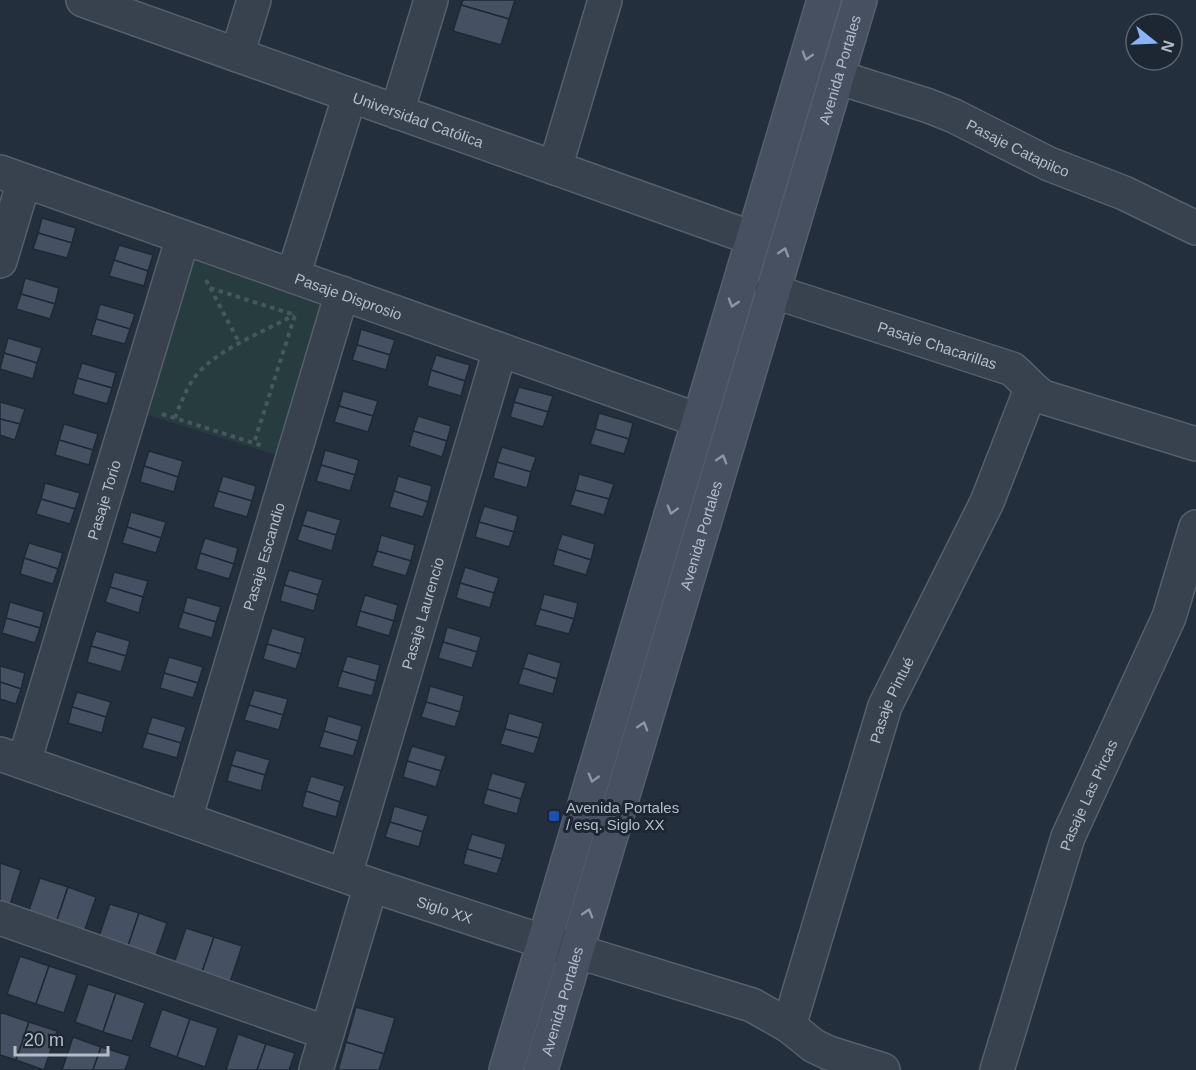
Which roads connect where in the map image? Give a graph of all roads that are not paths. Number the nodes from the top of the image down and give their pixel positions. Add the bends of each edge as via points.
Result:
1 (83, 0) edge
2 (254, 0) edge
3 (431, 0) edge
4 (605, 0) edge
5 (824, 0) edge
6 (860, 0) edge
7 (237, 55) junction
8 (837, 77) junction
9 (350, 95) junction
10 (397, 112) junction
11 (555, 168) junction
12 (12, 176) edge
13 (1196, 228) edge
14 (183, 237) junction
15 (753, 238) junction
16 (0, 261) edge
17 (293, 276) junction
18 (772, 291) junction
19 (342, 293) junction
20 (500, 350) junction
21 (1031, 389) junction
22 (698, 420) junction
23 (1196, 444) edge
24 (1196, 526) edge
25 (12, 758) edge
26 (185, 819) junction
27 (358, 880) junction
28 (0, 918) edge
29 (545, 942) junction
30 (576, 951) junction
31 (789, 1026) junction
32 (327, 1033) junction
33 (316, 1070) edge
34 (506, 1070) edge
35 (541, 1070) edge
36 (883, 1070) edge
37 (997, 1070) edge

1 - 7 street, Universidad Católica
2 - 7 street
3 - 10 street
4 - 11 street
5 -> 15 main road
6 - 8 main road, Avenida Portales
7 - 9 street, Universidad Católica
8 - 13 street, Pasaje Catapilco via 954,116 1049,164 1124,193
18 -> 8 main road, Avenida Portales
9 - 10 street, Universidad Católica
9 - 17 street
10 - 11 street, Universidad Católica
11 - 15 street, Universidad Católica
12 - 14 street, Pasaje Disprosio
12 - 16 street
14 - 17 street, Pasaje Disprosio
14 - 25 street, Pasaje Torio via 132,405
15 -> 22 main road
17 - 19 street, Pasaje Disprosio
18 - 21 street, Pasaje Chacarillas via 1012,369
30 -> 18 main road, Avenida Portales
19 - 20 street, Pasaje Disprosio
19 - 26 street, Pasaje Escandio
20 - 22 street, Pasaje Disprosio
20 - 27 street, Pasaje Laurencio
21 - 23 street, Pasaje Chacarillas via 1043,398
21 - 31 street, Pasaje Pintué via 987,502 885,706
22 -> 29 main road
24 - 37 street, Pasaje Las Pircas via 1169,616 1068,837
25 - 26 street, Siglo XX
26 - 27 street, Siglo XX
27 - 29 street, Siglo XX
27 - 32 street, Pasaje Laurencio
28 - 32 street
29 - 30 street, Siglo XX
29 - 34 main road
30 - 31 street, Siglo XX via 752,1005
30 - 35 main road, Avenida Portales
31 - 36 street, Siglo XX via 821,1049
32 - 33 street, Pasaje Laurencio

